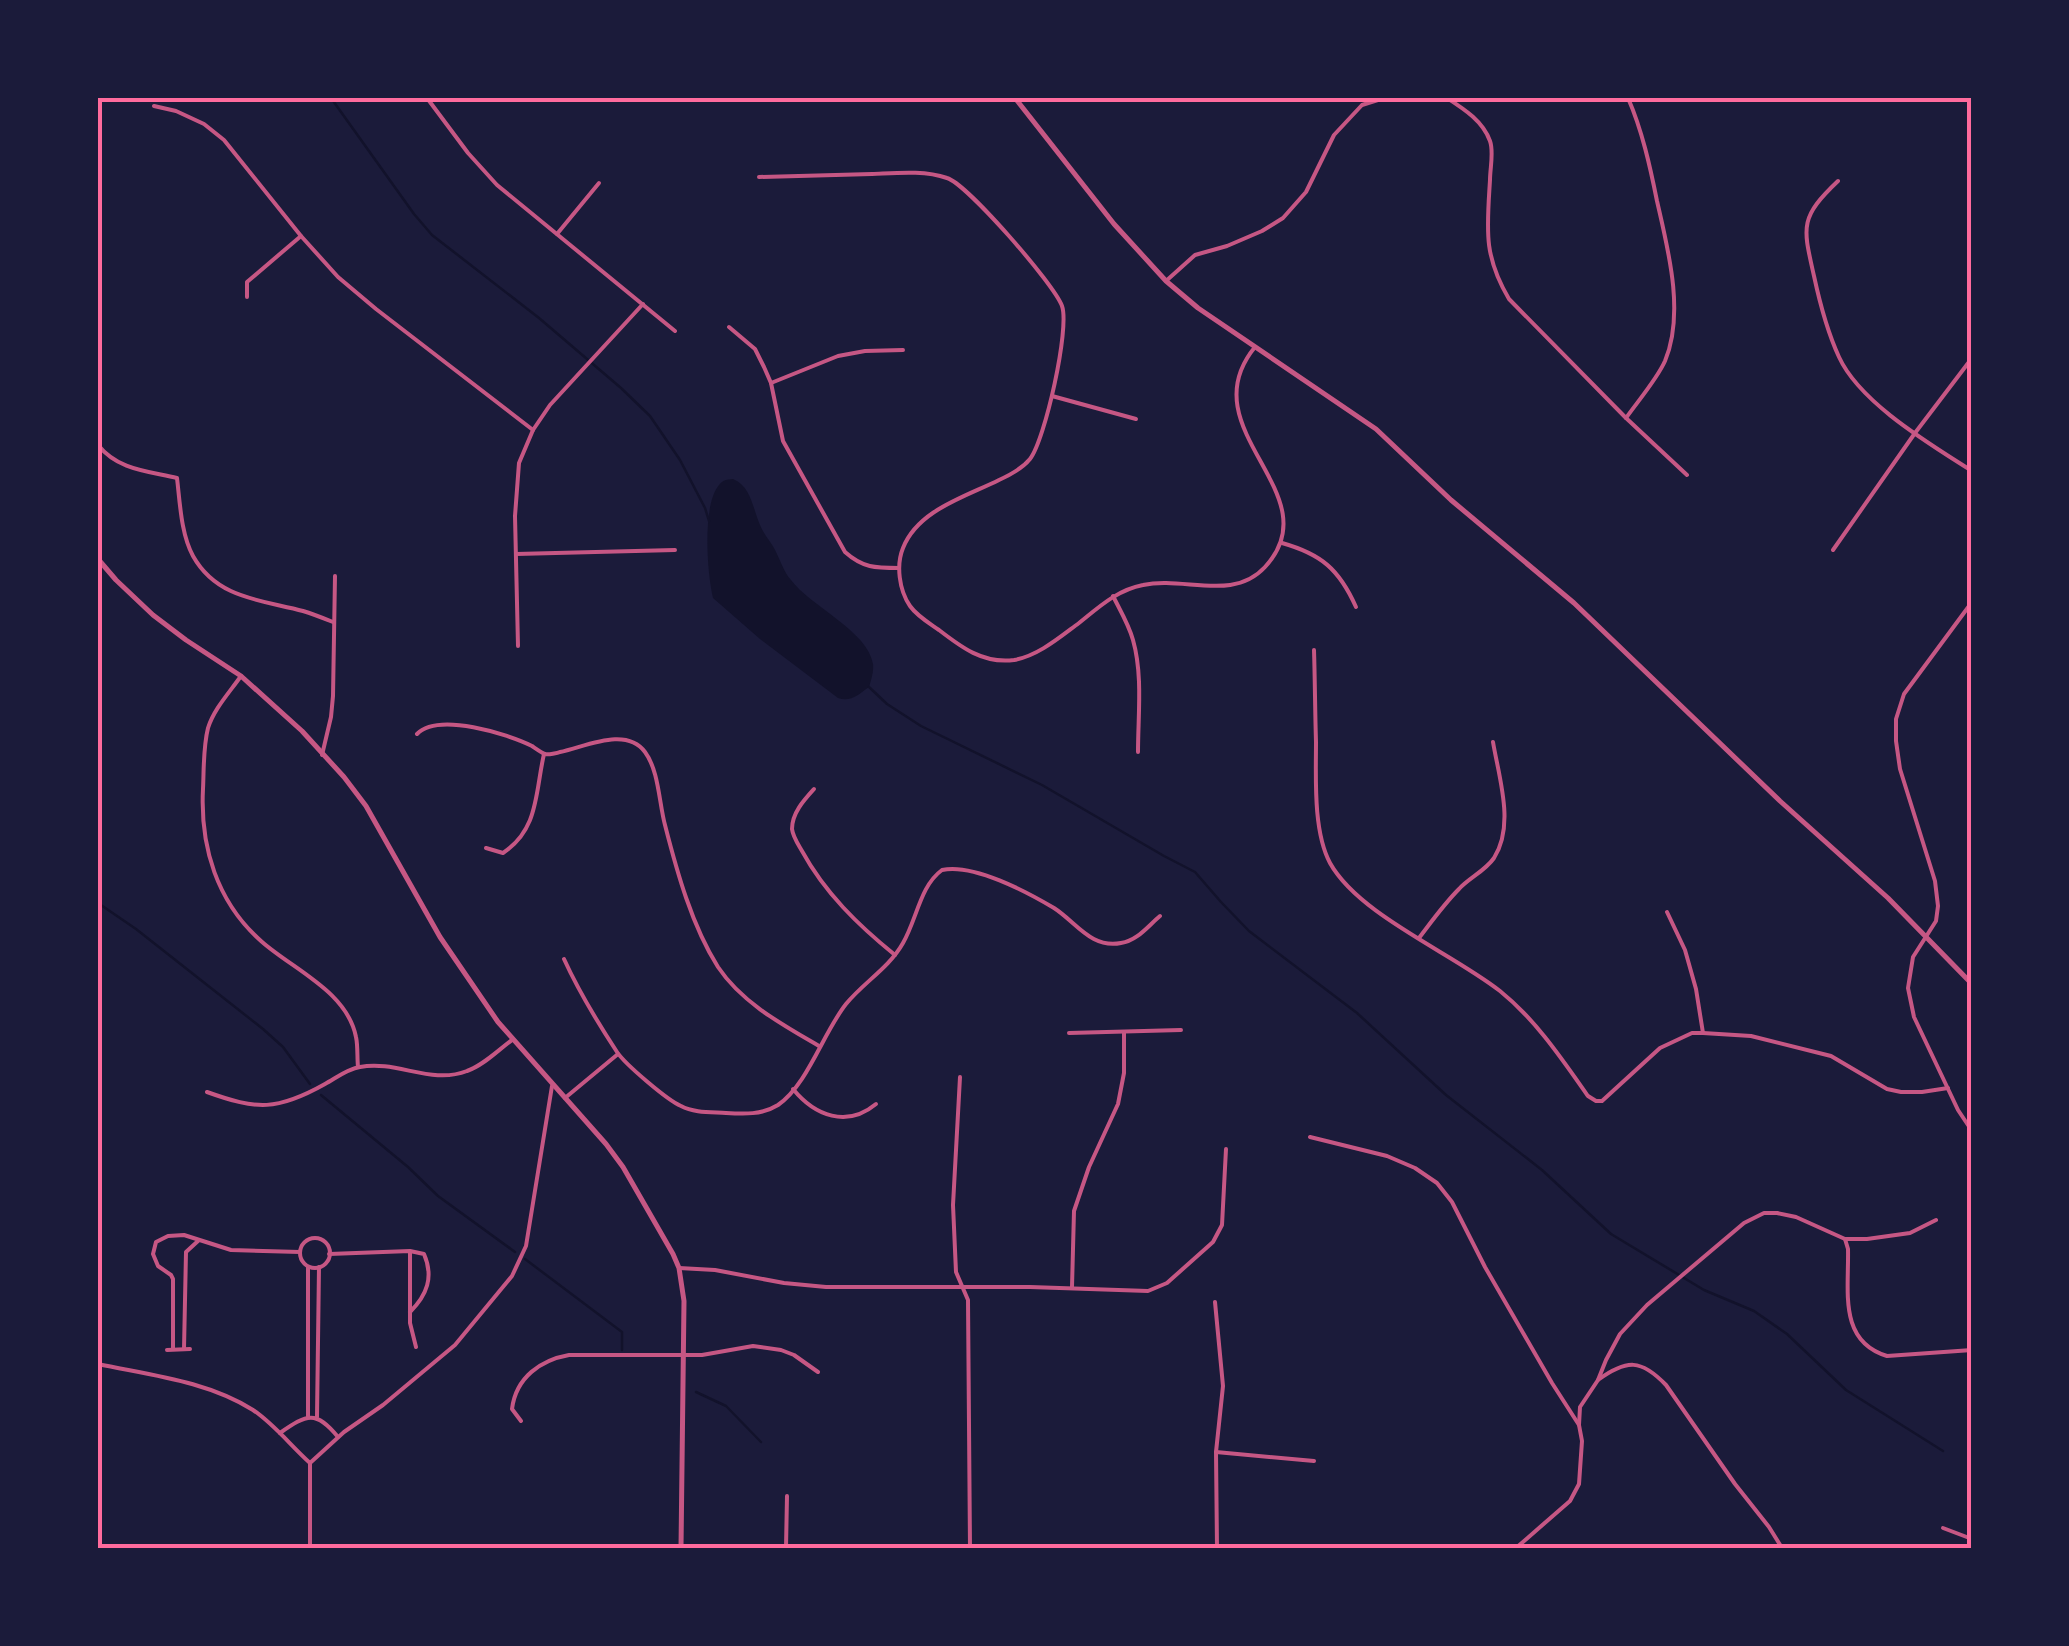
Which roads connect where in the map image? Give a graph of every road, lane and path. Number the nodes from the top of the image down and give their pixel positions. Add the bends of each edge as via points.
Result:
1 (426, 98) edge
2 (1015, 98) edge
3 (1352, 98) edge
4 (1395, 98) edge
5 (1448, 98) edge
6 (1628, 98) edge
7 (1362, 105) junction
8 (154, 106) dead end
9 (759, 177) dead end
10 (1838, 182) dead end
11 (598, 183) dead end
12 (557, 234) junction
13 (301, 236) junction
14 (1166, 281) junction
15 (247, 297) dead end
16 (642, 304) junction
17 (729, 328) dead end
18 (675, 331) dead end
19 (1255, 347) junction
20 (903, 350) dead end
21 (1972, 358) edge
22 (770, 383) junction
23 (1052, 396) junction
24 (1626, 418) junction
25 (1136, 419) dead end
26 (533, 430) junction
27 (1914, 433) junction
28 (98, 445) edge
29 (1972, 471) edge
30 (1687, 474) dead end
31 (1282, 542) junction
32 (675, 550) dead end
33 (1833, 550) dead end
34 (516, 554) junction
35 (98, 559) edge
36 (899, 568) junction
37 (336, 576) dead end
38 (1113, 596) junction
39 (1972, 602) edge
40 (1356, 607) dead end
41 (333, 622) junction
42 (518, 646) dead end
43 (1314, 650) dead end
44 (240, 676) junction
45 (417, 734) dead end
46 (1493, 742) dead end
47 (1138, 752) dead end
48 (544, 754) junction
49 (322, 755) junction
50 (814, 789) dead end
51 (486, 848) dead end
52 (1667, 912) dead end
53 (1160, 916) dead end
54 (1926, 937) junction
55 (1419, 938) junction
56 (895, 955) junction
57 (564, 960) dead end
58 (1972, 984) edge
59 (1182, 1030) dead end
60 (1124, 1032) junction
61 (1069, 1033) dead end
62 (1703, 1033) junction
63 (512, 1040) junction
64 (819, 1046) junction
65 (618, 1054) junction
66 (358, 1067) junction
67 (960, 1077) dead end
68 (552, 1086) junction
69 (1948, 1088) junction
70 (793, 1089) junction
71 (206, 1092) dead end
72 (565, 1098) junction
73 (876, 1104) dead end
74 (1972, 1131) edge
75 (1310, 1137) dead end
76 (1226, 1149) dead end
77 (1936, 1220) dead end
78 (1845, 1239) junction
79 (198, 1240) junction
80 (410, 1251) junction
81 (300, 1252) junction
82 (329, 1254) junction
83 (308, 1266) junction
84 (319, 1268) junction
85 (678, 1268) junction
86 (962, 1288) junction
87 (1072, 1289) junction
88 (1215, 1302) dead end
89 (410, 1312) junction
90 (416, 1347) dead end
91 (1972, 1350) edge
92 (684, 1355) junction
93 (98, 1364) edge
94 (818, 1372) dead end
95 (1598, 1380) junction
96 (308, 1417) junction
97 (317, 1417) junction
98 (521, 1421) dead end
99 (1579, 1425) junction
100 (279, 1434) junction
101 (338, 1436) junction
102 (1216, 1452) junction
103 (1314, 1461) dead end
104 (310, 1463) junction
105 (787, 1496) dead end
106 (1943, 1528) dead end
107 (1972, 1539) edge
108 (310, 1548) edge
109 (682, 1548) edge
110 (786, 1548) edge
111 (970, 1548) edge
112 (1216, 1548) edge
113 (1516, 1548) edge
114 (1782, 1548) edge

1 - 12 street via 497,185
2 - 14 street
3 - 7 street
4 - 7 street
5 - 24 street via 1482,126 1492,144 1487,236 1497,278 1509,299
6 - 24 street via 1648,159 1674,297 1665,361
7 - 14 street via 1334,135 1306,192 1283,218 1195,255
8 - 13 street via 204,124 224,140
9 - 23 street via 951,178 1038,269 1063,308
10 - 27 street via 1808,216 1805,235 1822,312 1840,361 1870,398
11 - 12 street
12 - 16 street
13 - 15 street via 247,282
13 - 26 street via 376,309
14 - 19 street
16 - 18 street
16 - 26 street
17 - 22 street via 755,349
19 - 31 street via 1237,376 1236,403 1283,511
19 - 54 street via 1376,429 1555,586
20 - 22 street via 838,356
21 - 27 street
22 - 36 street via 783,440 845,552 859,564
23 - 25 street
23 - 36 street via 1040,442 1025,465 917,524
24 - 30 street
26 - 34 street via 519,463
27 - 29 street
27 - 33 street
28 - 41 street via 122,466 177,478 192,555 225,588
31 - 38 street via 1245,582 1161,582
31 - 40 street via 1320,558
32 - 34 street
34 - 42 street
35 - 44 street via 153,615
36 - 38 street via 904,594 919,616 989,659 1029,656
37 - 41 street
38 - 47 street via 1136,652
39 - 54 street via 1904,694 1896,719 1900,769 1937,893 1938,913
41 - 49 street via 332,707
43 - 55 street via 1316,792 1329,861 1366,901
44 - 49 street
44 - 66 street via 214,716 206,743 203,814 213,875 259,940 341,1007 356,1034
45 - 48 street via 422,728 466,726
46 - 55 street via 1503,797 1499,846
48 - 51 street via 525,832 502,854
48 - 64 street via 622,739 646,752 673,859 719,968 761,1010
49 - 63 street via 366,806 440,938
50 - 56 street via 797,811 795,839 838,903
52 - 62 street via 1685,950
53 - 56 street via 1125,943 1106,944 1026,894 949,868 925,889
54 - 58 street
54 - 69 street via 1913,957 1908,988 1914,1017
55 - 62 street via 1502,992 1596,1101 1660,1048
56 - 64 street via 848,1001
57 - 65 street
59 - 60 street
60 - 61 street
60 - 87 street via 1118,1104 1074,1212
62 - 69 street via 1751,1036 1831,1056 1901,1092
63 - 66 street via 451,1076
63 - 68 street
64 - 70 street
65 - 70 street via 670,1099 698,1112 756,1113
65 - 72 street
66 - 71 street via 265,1106
67 - 86 street via 953,1205
68 - 72 street
68 - 101 street via 526,1246 512,1276 455,1345
69 - 74 street
70 - 73 street via 813,1108 840,1117 864,1114
72 - 85 street via 622,1167
75 - 99 street via 1388,1156 1437,1183
76 - 87 street via 1222,1225 1214,1242 1148,1291
77 - 78 street via 1900,1235
78 - 91 street via 1851,1324 1861,1342 1887,1356
78 - 95 street via 1796,1217 1764,1213 1744,1223 1620,1334
79 - 79 street via 186,1252 187,1349 170,1349 173,1279 152,1250 168,1236
79 - 81 street via 231,1250
80 - 82 street
80 - 89 street
80 - 89 street via 424,1254 428,1277 424,1296
81 - 82 street via 317,1239
81 - 83 street
82 - 84 street
83 - 84 street
83 - 96 street
84 - 97 street
85 - 86 street via 826,1288
85 - 92 street
86 - 87 street
86 - 111 street via 968,1300
88 - 102 street via 1223,1386
89 - 90 street
92 - 94 street via 769,1348
92 - 98 street via 550,1359 513,1398
92 - 109 street
93 - 100 street via 224,1394
95 - 99 street via 1580,1407
95 - 114 street via 1630,1364 1654,1373
96 - 97 street
96 - 100 street
97 - 101 street
99 - 113 street via 1579,1484
100 - 104 street
101 - 104 street
102 - 103 street
102 - 112 street
104 - 108 street
105 - 110 street
106 - 107 street

